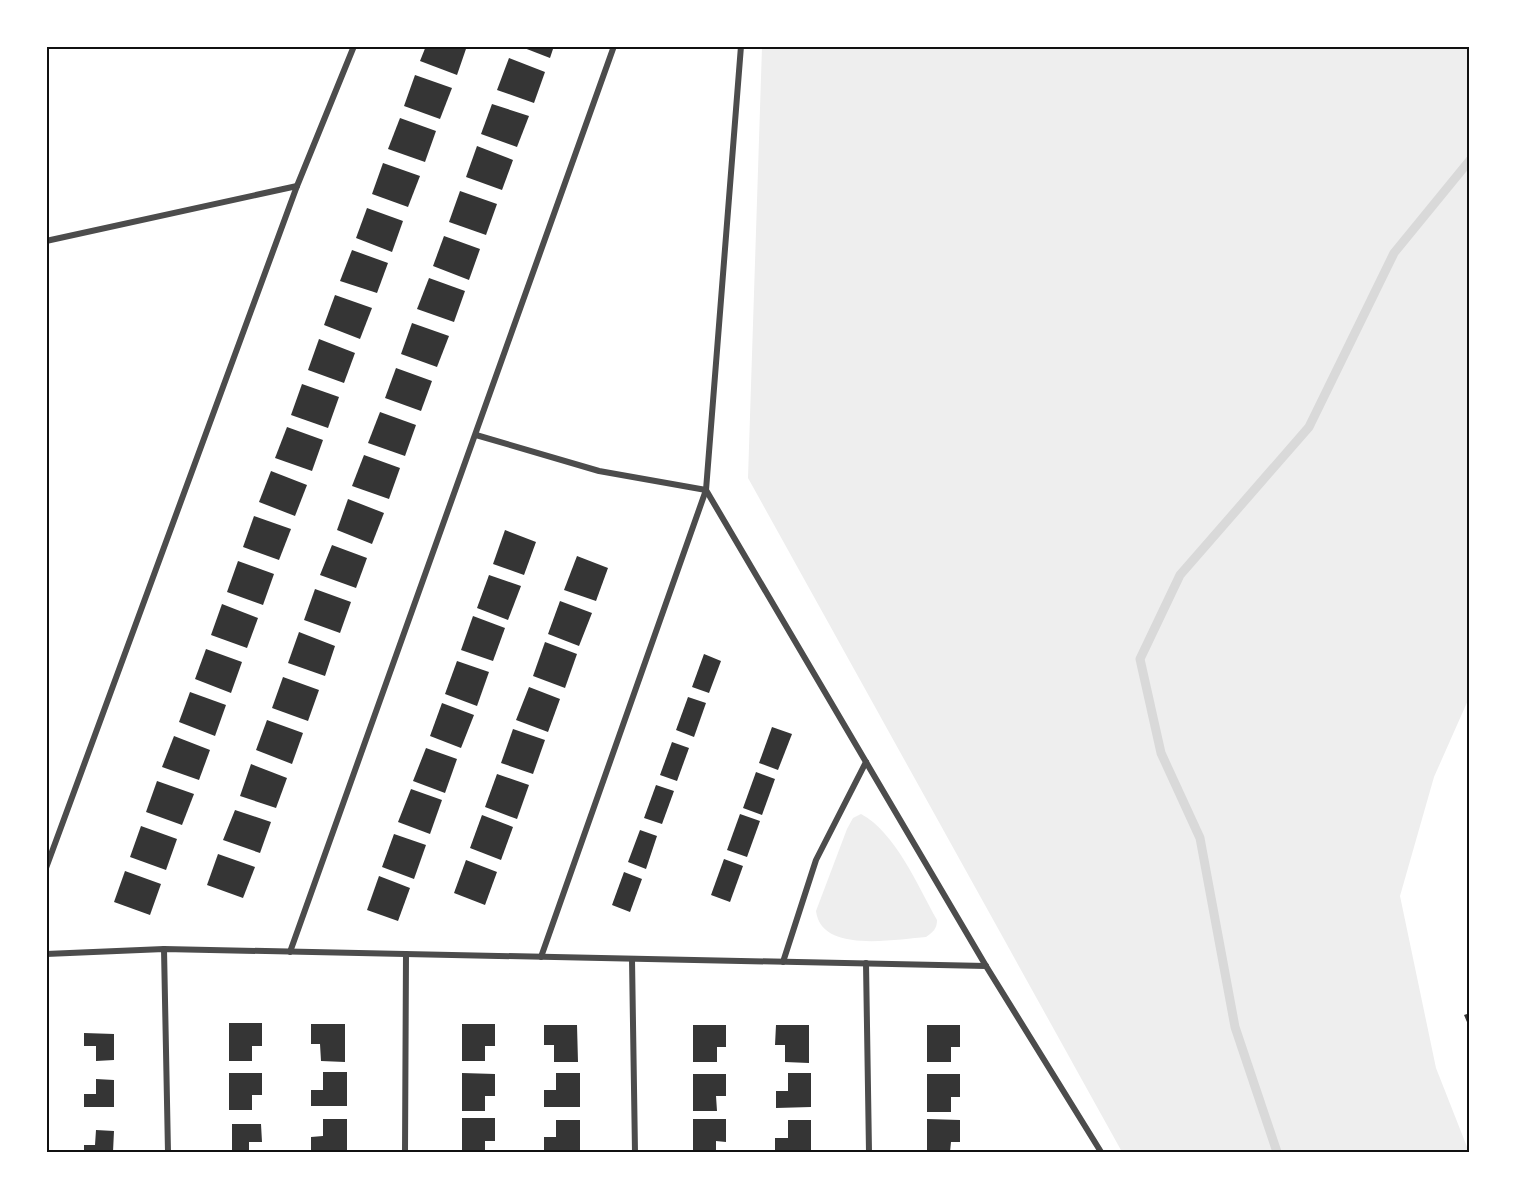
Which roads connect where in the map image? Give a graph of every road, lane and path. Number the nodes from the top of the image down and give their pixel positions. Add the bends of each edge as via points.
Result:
1 (354, 46) edge
2 (614, 46) edge
3 (741, 46) edge
4 (297, 186) junction
5 (46, 241) edge
6 (476, 435) junction
7 (706, 490) junction
8 (866, 762) junction
9 (46, 868) edge
10 (164, 949) junction
11 (290, 952) junction
12 (46, 954) edge
13 (406, 954) junction
14 (541, 957) junction
15 (633, 959) junction
16 (783, 962) junction
17 (866, 963) junction
18 (986, 966) junction
19 (168, 1152) edge
20 (405, 1152) edge
21 (635, 1152) edge
22 (869, 1152) edge
23 (1101, 1152) edge

1 - 4 street
2 - 6 street
3 - 7 street
4 - 5 street
4 - 9 street
6 - 7 street via 599,471
6 - 11 street
7 - 8 street
7 - 14 street
8 - 16 street via 816,860
8 - 18 street
10 - 11 street
10 - 12 street
10 - 19 street
11 - 13 street
13 - 14 street
13 - 20 street
14 - 15 street
15 - 16 street
15 - 21 street
16 - 17 street
17 - 18 street
17 - 22 street
18 - 23 street

